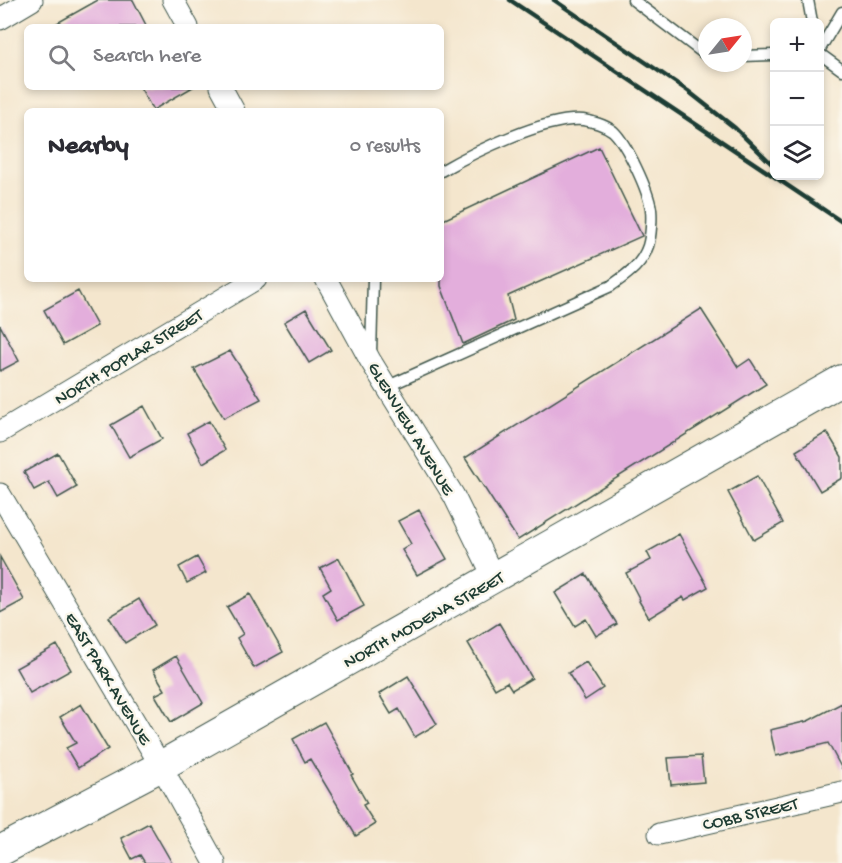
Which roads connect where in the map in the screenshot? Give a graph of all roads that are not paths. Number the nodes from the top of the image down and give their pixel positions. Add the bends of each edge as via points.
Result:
1 (32, 0) edge
2 (173, 0) edge
3 (633, 0) edge
4 (808, 0) edge
5 (842, 12) edge
6 (811, 18) edge
7 (0, 19) edge
8 (186, 24) edge
9 (824, 41) edge
10 (698, 49) edge
11 (770, 55) edge
12 (752, 56) edge
13 (824, 57) edge
14 (842, 70) edge
15 (223, 90) edge
16 (232, 108) edge
17 (444, 169) edge
18 (251, 282) edge
19 (328, 282) edge
20 (374, 282) edge
21 (370, 360) junction
22 (842, 380) edge
23 (386, 387) junction
24 (0, 432) edge
25 (0, 494) edge
26 (494, 578) junction
27 (161, 766) junction
28 (842, 792) edge
29 (658, 834) dead end
30 (0, 851) edge
31 (215, 863) edge

1 - 7 street
2 - 8 street
3 - 10 lane
4 - 6 lane
5 - 9 lane
11 - 12 lane
13 - 14 lane
15 - 16 street
17 - 23 lane via 480,149 555,122 582,120 598,124 613,132 644,184 651,210 648,245 631,272 611,285
18 - 24 street, NORTH POPLAR STREET
19 - 21 street, GLENVIEW AVENUE
20 - 21 lane
21 - 23 street, GLENVIEW AVENUE
22 - 26 street, NORTH MODENA STREET
23 - 26 street, GLENVIEW AVENUE via 454,496
25 - 27 street, EAST PARK AVENUE
26 - 27 street, NORTH MODENA STREET
27 - 30 street, NORTH MODENA STREET
27 - 31 street, EAST PARK AVENUE
28 - 29 street, COBB STREET

